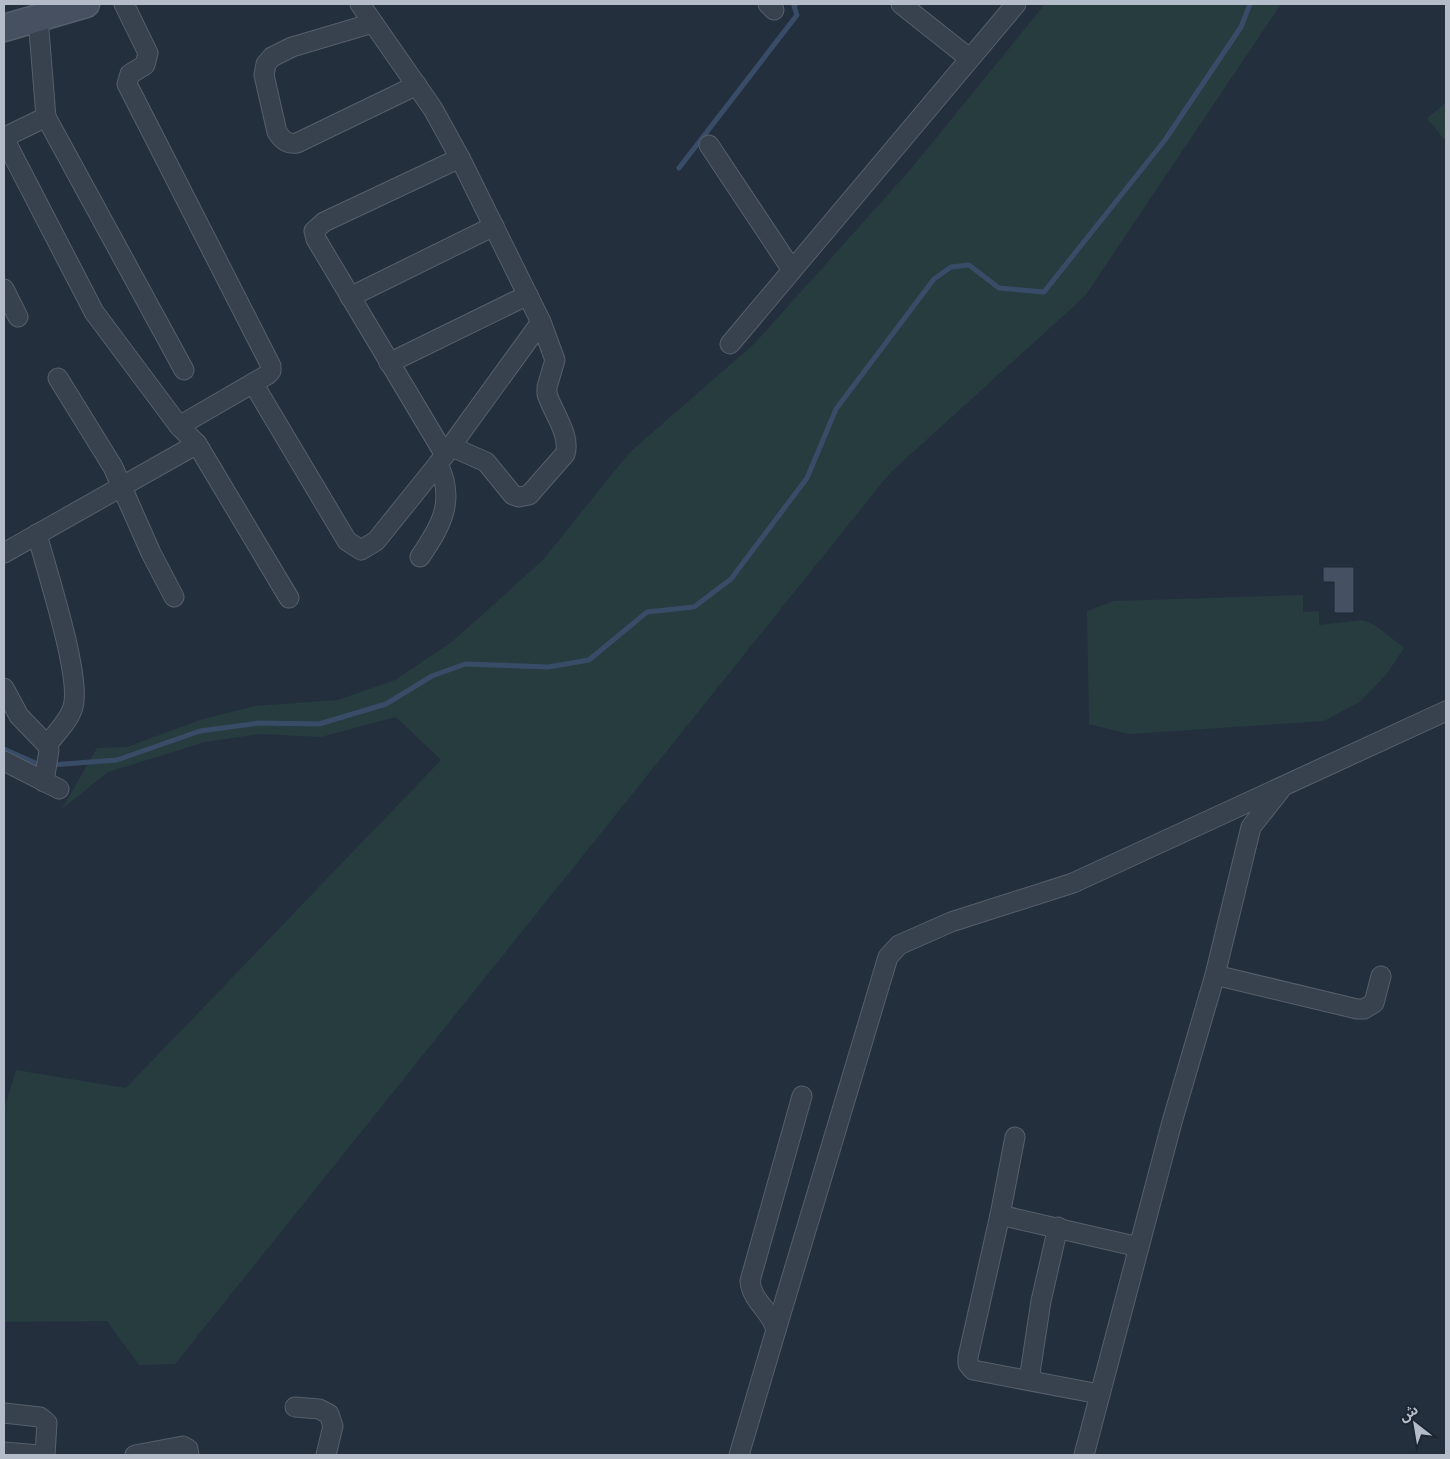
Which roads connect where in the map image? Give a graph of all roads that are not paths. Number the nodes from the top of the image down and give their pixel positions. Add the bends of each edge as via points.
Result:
1 (86, 4) edge
2 (124, 4) edge
3 (360, 4) edge
4 (901, 4) edge
5 (1016, 4) edge
6 (38, 18) junction
7 (373, 23) junction
8 (4, 28) edge
9 (969, 58) junction
10 (417, 85) junction
11 (46, 117) junction
12 (709, 145) dead end
13 (460, 158) junction
14 (494, 226) junction
15 (792, 270) junction
16 (4, 289) edge
17 (528, 295) junction
18 (350, 297) junction
19 (18, 316) dead end
20 (541, 322) junction
21 (730, 344) dead end
22 (389, 363) junction
23 (184, 370) dead end
24 (58, 378) dead end
25 (253, 383) junction
26 (179, 426) junction
27 (198, 444) junction
28 (448, 454) junction
29 (122, 486) junction
30 (37, 534) junction
31 (4, 553) edge
32 (420, 557) dead end
33 (174, 597) dead end
34 (289, 598) dead end
35 (4, 688) edge
36 (1446, 711) edge
37 (48, 748) junction
38 (4, 761) edge
39 (1284, 785) junction
40 (1215, 975) junction
41 (1381, 976) dead end
42 (802, 1096) dead end
43 (1015, 1138) dead end
44 (1000, 1215) junction
45 (1058, 1227) junction
46 (1138, 1247) junction
47 (776, 1330) junction
48 (1029, 1380) junction
49 (1099, 1394) junction
50 (295, 1407) dead end
51 (4, 1413) edge
52 (4, 1452) edge
53 (40, 1455) edge
54 (45, 1455) edge
55 (135, 1455) edge
56 (189, 1455) edge
57 (326, 1455) edge
58 (739, 1455) edge
59 (1084, 1455) edge

1 - 6 street
2 - 25 street via 148,53 145,65 130,74 126,84 268,359 270,371
3 - 7 street
4 - 9 street
5 - 9 street
6 - 8 street
6 - 11 street
7 - 10 street
7 - 10 street via 272,56 264,75 277,132 288,144 298,144
9 - 15 street
10 - 13 street
11 - 23 street
11 - 26 street via 9,135 7,144 94,312
12 - 15 street
13 - 14 street
13 - 18 street via 316,228 316,238
14 - 17 street
14 - 18 street
15 - 21 street
16 - 19 street
17 - 20 street
17 - 22 street
18 - 22 street
20 - 28 street
20 - 28 street via 555,360 547,394 566,438 565,454 523,497 513,495 493,469 478,458
22 - 28 street
24 - 29 street
25 - 26 street
25 - 28 street via 347,541 361,550 376,541
26 - 27 street
27 - 29 street
27 - 34 street
28 - 32 street via 445,479 448,499 436,531
29 - 30 street
29 - 33 street
30 - 31 street
30 - 37 street via 68,652 74,692 69,716
35 - 37 street via 19,716
36 - 39 street
37 - 38 street via 50,781
39 - 40 street via 1251,827
39 - 47 street via 1073,883 951,922 899,945 888,957
40 - 41 street via 1357,1009 1374,1003
40 - 46 street
42 - 47 street via 750,1281 751,1292 774,1320
43 - 44 street
44 - 45 street
44 - 48 street via 968,1361 973,1370
45 - 46 street
45 - 48 street via 1041,1301
46 - 49 street
47 - 58 street
48 - 49 street
49 - 59 street
50 - 57 street via 320,1409 329,1414 332,1426
51 - 54 street via 45,1420
52 - 53 street
55 - 56 street via 183,1446

